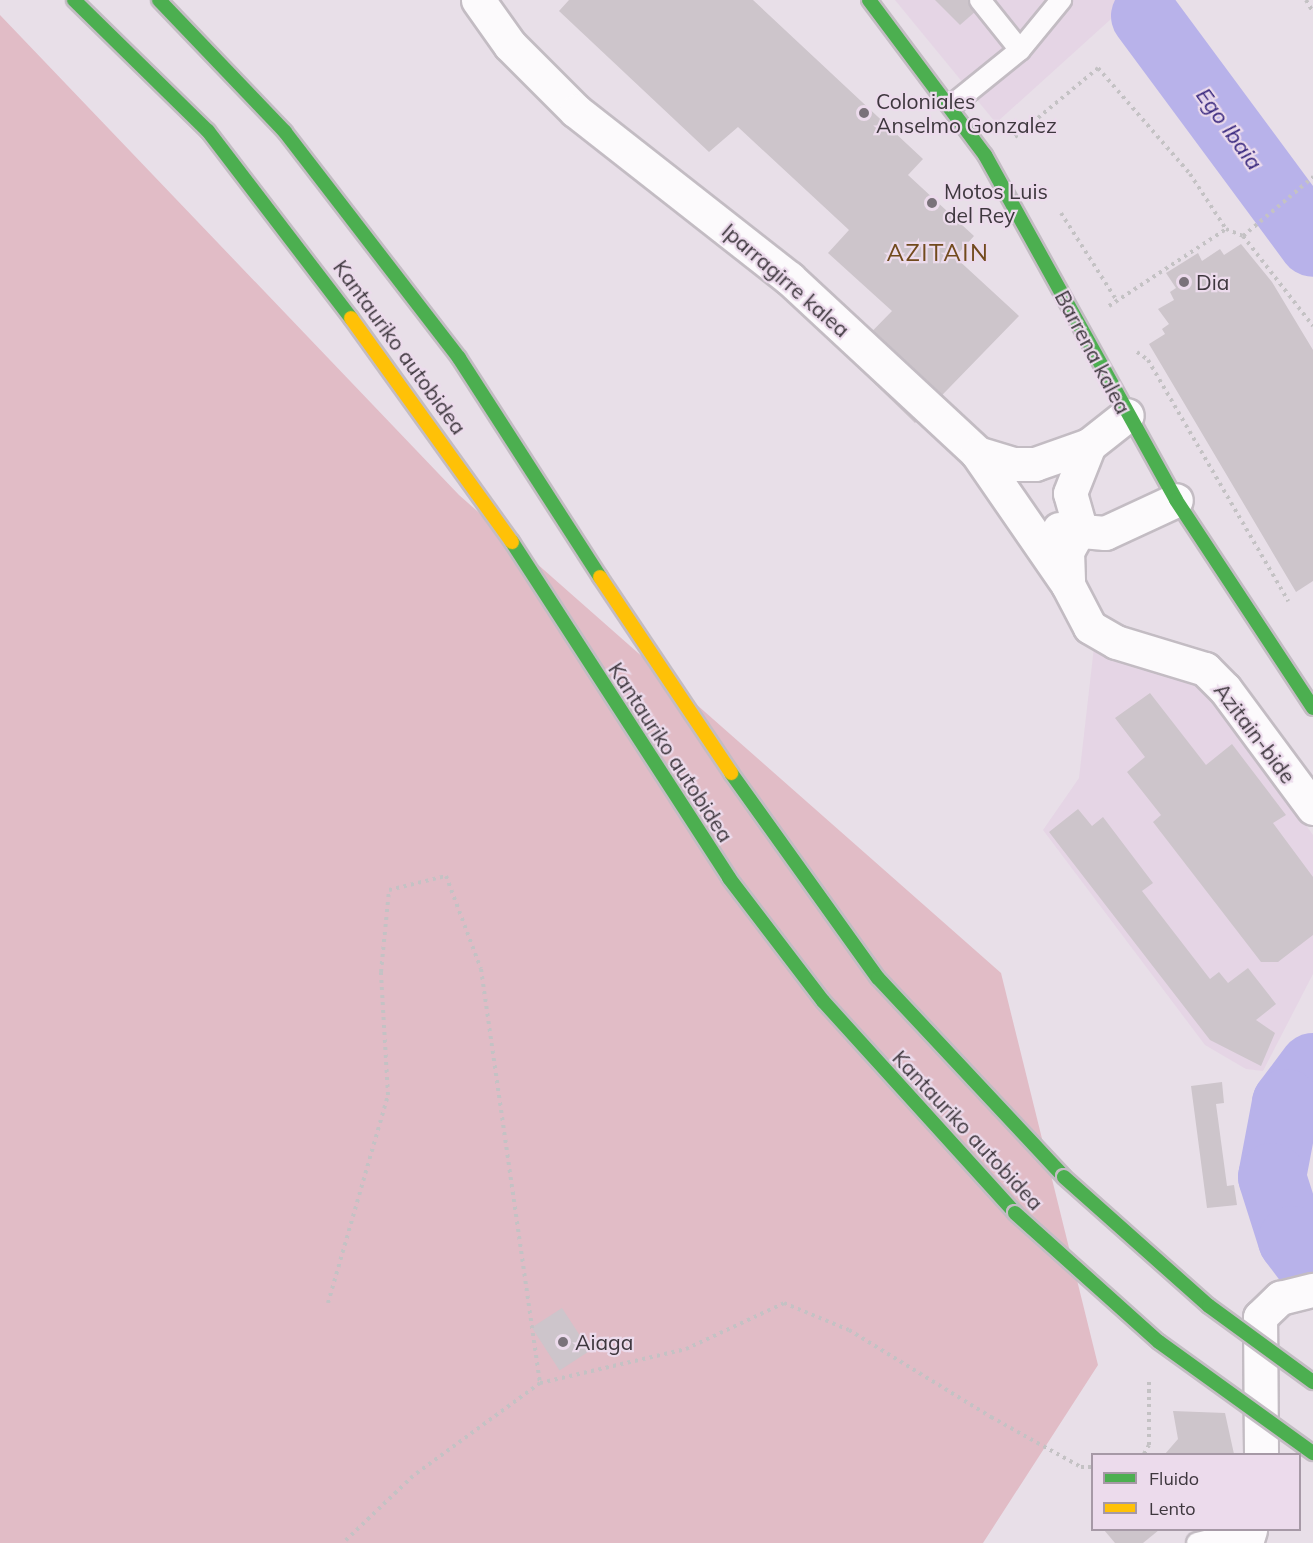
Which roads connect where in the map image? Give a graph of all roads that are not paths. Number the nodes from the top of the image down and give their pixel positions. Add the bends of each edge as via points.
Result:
1 (74, 0) edge
2 (159, 0) edge
3 (478, 0) edge
4 (869, 0) edge
5 (980, 0) edge
6 (1061, 0) edge
7 (1020, 50) junction
8 (952, 105) junction
9 (1127, 415) junction
10 (1089, 445) junction
11 (977, 453) junction
12 (1013, 464) junction
13 (1070, 493) junction
14 (1176, 500) junction
15 (1020, 516) junction
16 (1080, 528) junction
17 (1068, 585) junction
18 (1313, 708) edge
19 (1313, 808) edge
20 (1308, 1290) edge
21 (1313, 1382) edge
22 (1261, 1453) edge
23 (1313, 1453) edge
24 (1249, 1534) edge
25 (1197, 1543) edge

1 - 23 main road, Kantauriko autobidea, bridge via 208,131 318,269 497,519 729,878 823,1001 935,1131 1015,1213 1159,1342 1245,1408
2 - 21 main road, Kantauriko autobidea, bridge via 285,132 459,358 686,711 878,978 1064,1177 1209,1306
3 - 11 street, Iparragirre kalea via 510,45 576,111 789,278
4 - 8 main road, Barrena kalea
5 - 7 lane
6 - 7 lane
7 - 8 lane
8 - 9 main road, Barrena kalea via 984,155
9 - 10 street
9 - 14 main road, Barrena kalea
10 - 12 street via 1059,459
10 - 13 street
11 - 12 street
11 - 15 street, Iparragirre kalea
12 - 13 street
13 - 16 street
14 - 16 street via 1105,533
14 - 18 main road, Barrena kalea
15 - 16 street via 1057,529
15 - 17 street, Iparragirre kalea
16 - 17 street, Azitain-bide via 1067,551
17 - 19 street, Azitain-bide via 1090,627 1127,645 1205,669 1226,689
20 - 22 street via 1280,1298 1260,1317
24 - 25 lane

